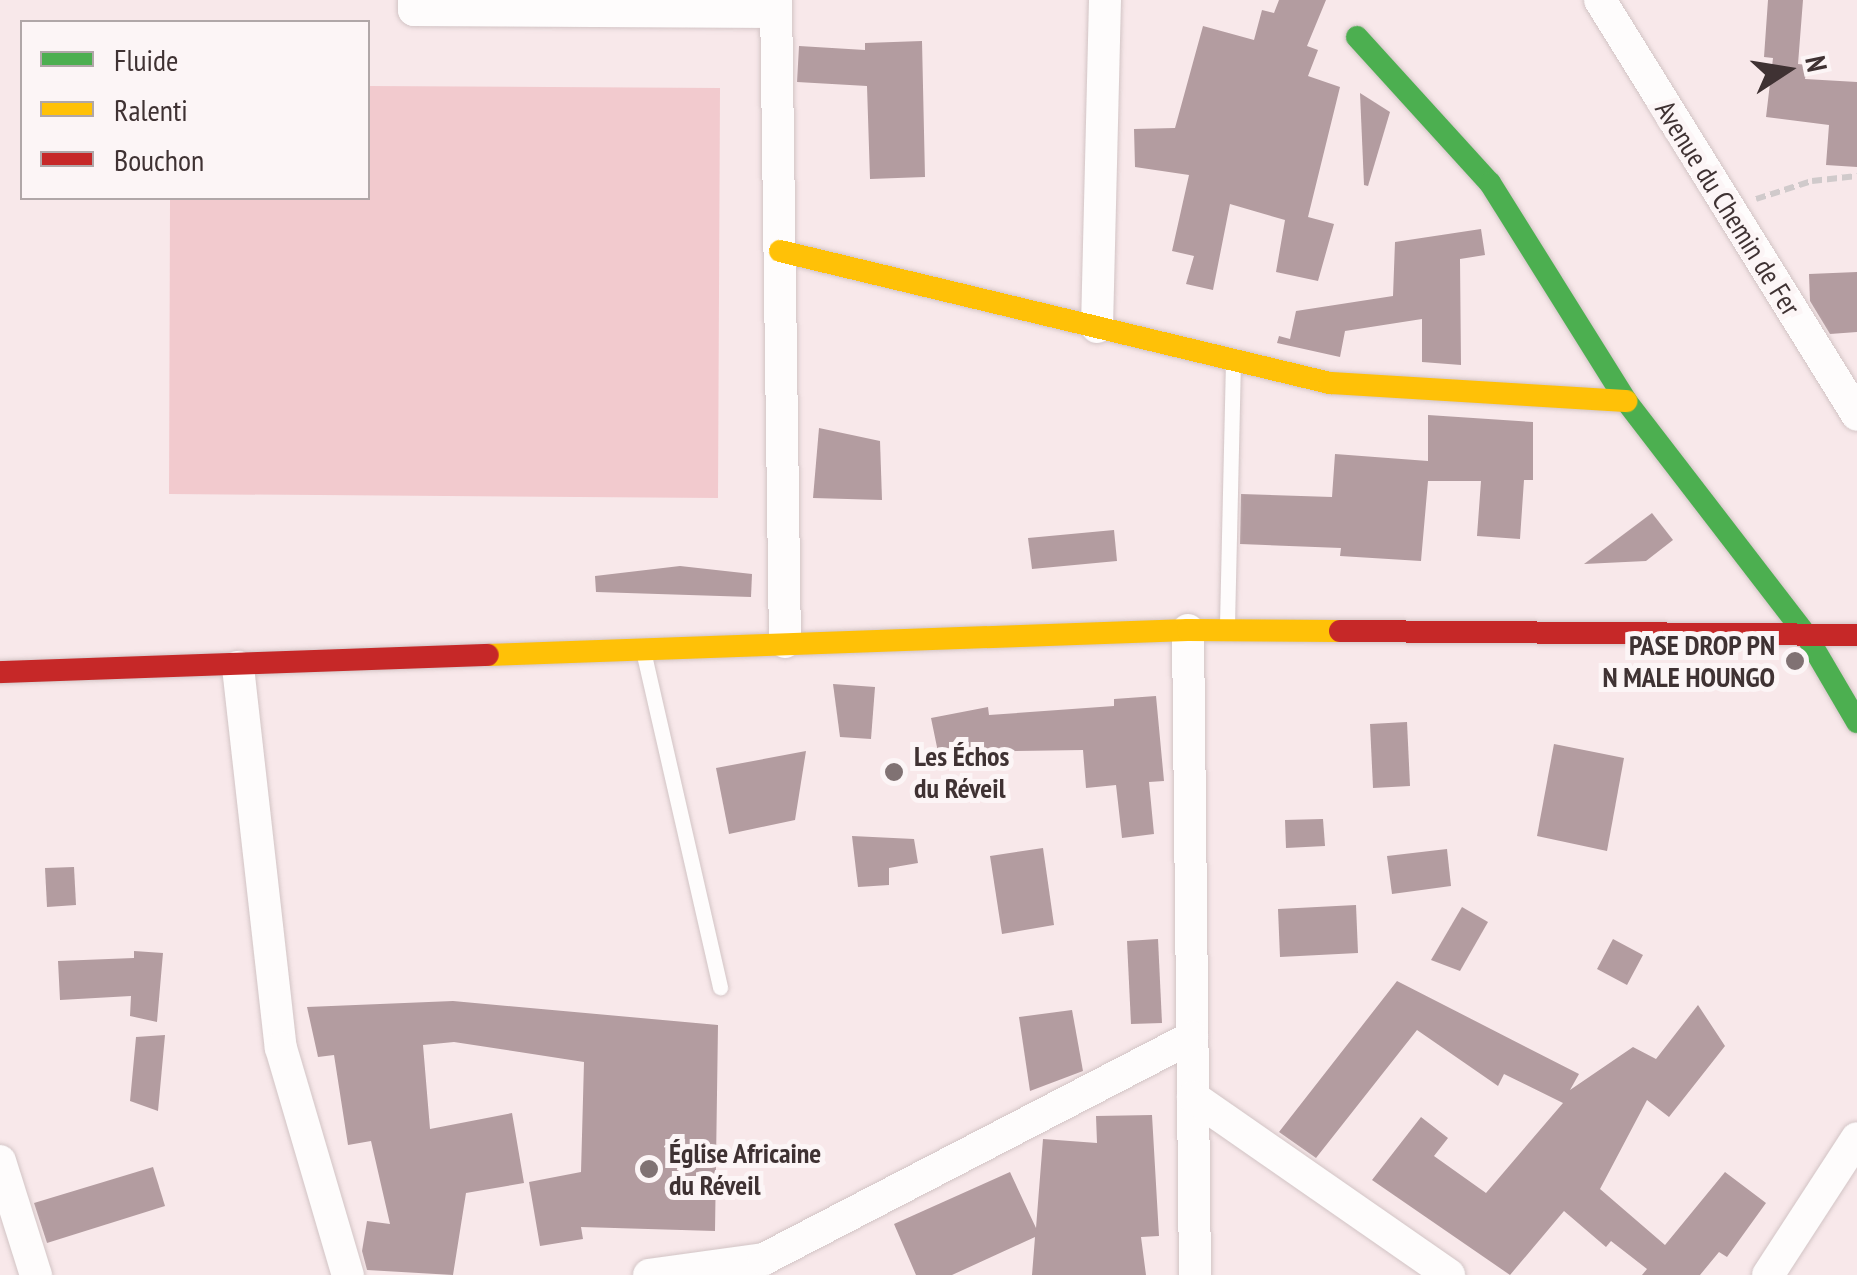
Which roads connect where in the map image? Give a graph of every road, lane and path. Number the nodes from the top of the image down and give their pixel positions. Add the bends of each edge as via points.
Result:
1 (414, 0) edge
2 (1105, 0) edge
3 (1600, 0) edge
4 (776, 6) edge
5 (1356, 37) dead end
6 (1857, 176) edge
7 (1728, 210) junction
8 (780, 251) junction
9 (1096, 327) junction
10 (1233, 360) junction
11 (1626, 401) junction
12 (1857, 415) edge
13 (1227, 629) junction
14 (1188, 630) junction
15 (1806, 634) junction
16 (1857, 635) edge
17 (786, 642) junction
18 (643, 649) junction
19 (238, 667) junction
20 (0, 672) edge
21 (1857, 722) edge
22 (720, 987) dead end
23 (1192, 1037) junction
24 (1193, 1097) junction
25 (1857, 1138) edge
26 (0, 1161) edge
27 (36, 1275) edge
28 (348, 1275) edge
29 (650, 1275) edge
30 (1195, 1275) edge
31 (1449, 1275) edge
32 (1768, 1275) edge

1 - 4 street via 414,10
2 - 9 street
3 - 7 street, Avenue du Chemin de Fer
4 - 8 street
5 - 11 street via 1490,182
6 - 7 path via 1812,181
7 - 12 street, Avenue du Chemin de Fer
8 - 9 street
8 - 17 street
9 - 10 street
10 - 11 street via 1330,383
10 - 13 lane
11 - 15 street
13 - 14 street
13 - 15 street
14 - 17 street
14 - 23 street
15 - 16 street
15 - 21 street
17 - 18 street
18 - 19 street
18 - 22 lane
19 - 20 street
19 - 28 street via 281,1048
23 - 24 street
23 - 29 street via 764,1259
24 - 30 street
24 - 31 street
25 - 32 street
26 - 27 street

